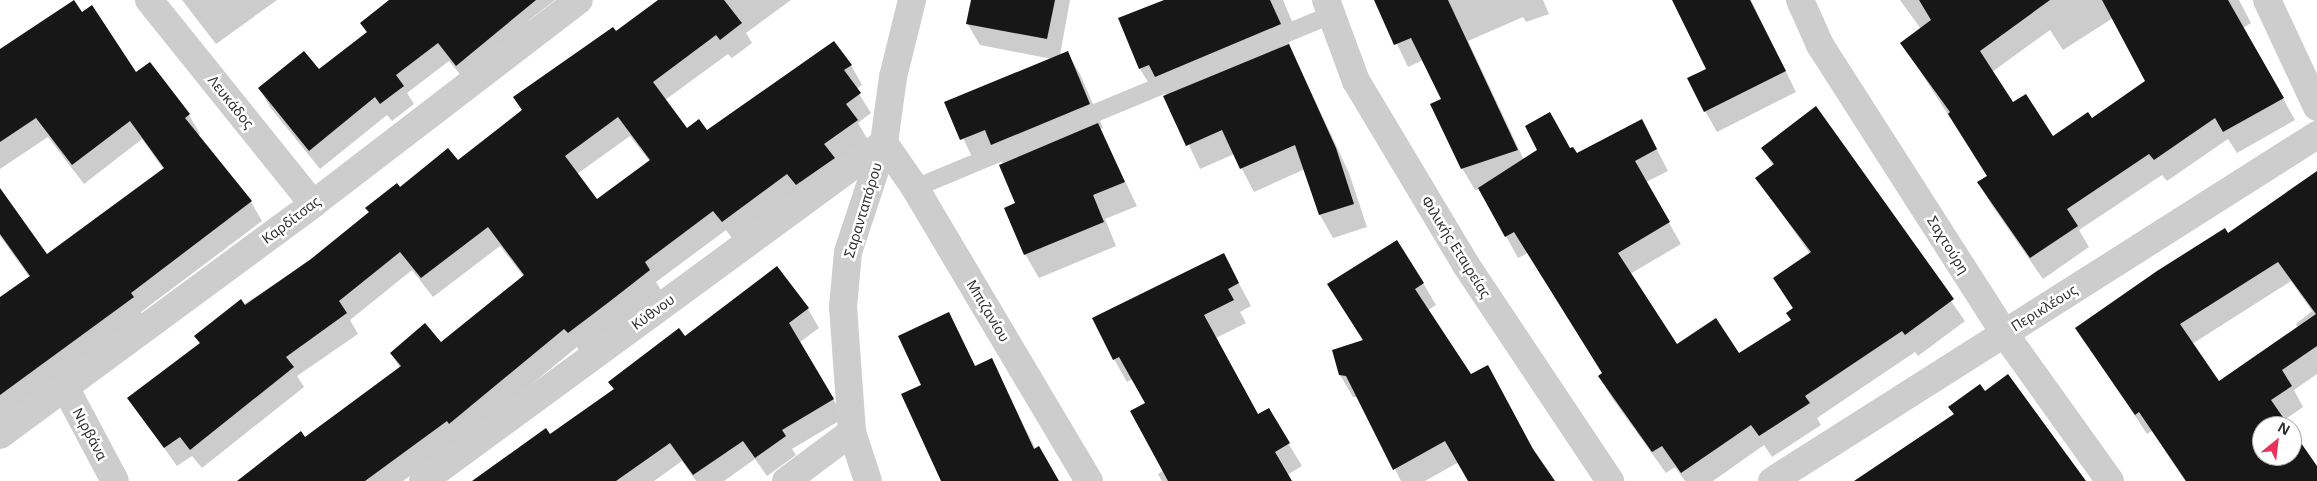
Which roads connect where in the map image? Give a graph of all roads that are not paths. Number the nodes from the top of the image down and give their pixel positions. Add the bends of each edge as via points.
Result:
1 (149, 0) edge
2 (579, 0) edge
3 (912, 0) edge
4 (1800, 0) edge
5 (2267, 0) edge
6 (1328, 8) edge
7 (2317, 107) edge
8 (2317, 135) edge
9 (884, 143) junction
10 (915, 188) junction
11 (313, 204) junction
12 (2004, 334) junction
13 (65, 387) junction
14 (852, 432) junction
15 (0, 435) edge
16 (115, 481) edge
17 (422, 481) edge
18 (786, 481) edge
19 (868, 481) edge
20 (1089, 481) edge
21 (1610, 481) edge
22 (1772, 481) edge
23 (2110, 481) edge

1 - 11 street, Λευκάδος
2 - 11 street, Καρδίτσας
3 - 9 street, Σαρανταπόρου via 893,77
4 - 12 street, Σαχτούρη via 1820,45
5 - 7 street
6 - 10 lane
6 - 21 street, Φιλικής Εταιρείας via 1356,80 1456,248
8 - 12 street, Περικλέους
9 - 10 street, Μπιζανίου
9 - 14 street, Σαρανταπόρου via 848,252 843,307
9 - 17 street, Κύθνου
10 - 20 street, Μπιζανίου
11 - 13 street, Καρδίτσας
12 - 22 street, Περικλέους
12 - 23 street, Σαχτούρη
13 - 15 street, Καρδίτσας
13 - 16 street, Νιρβάνα
14 - 18 street
14 - 19 street, Σαρανταπόρου

